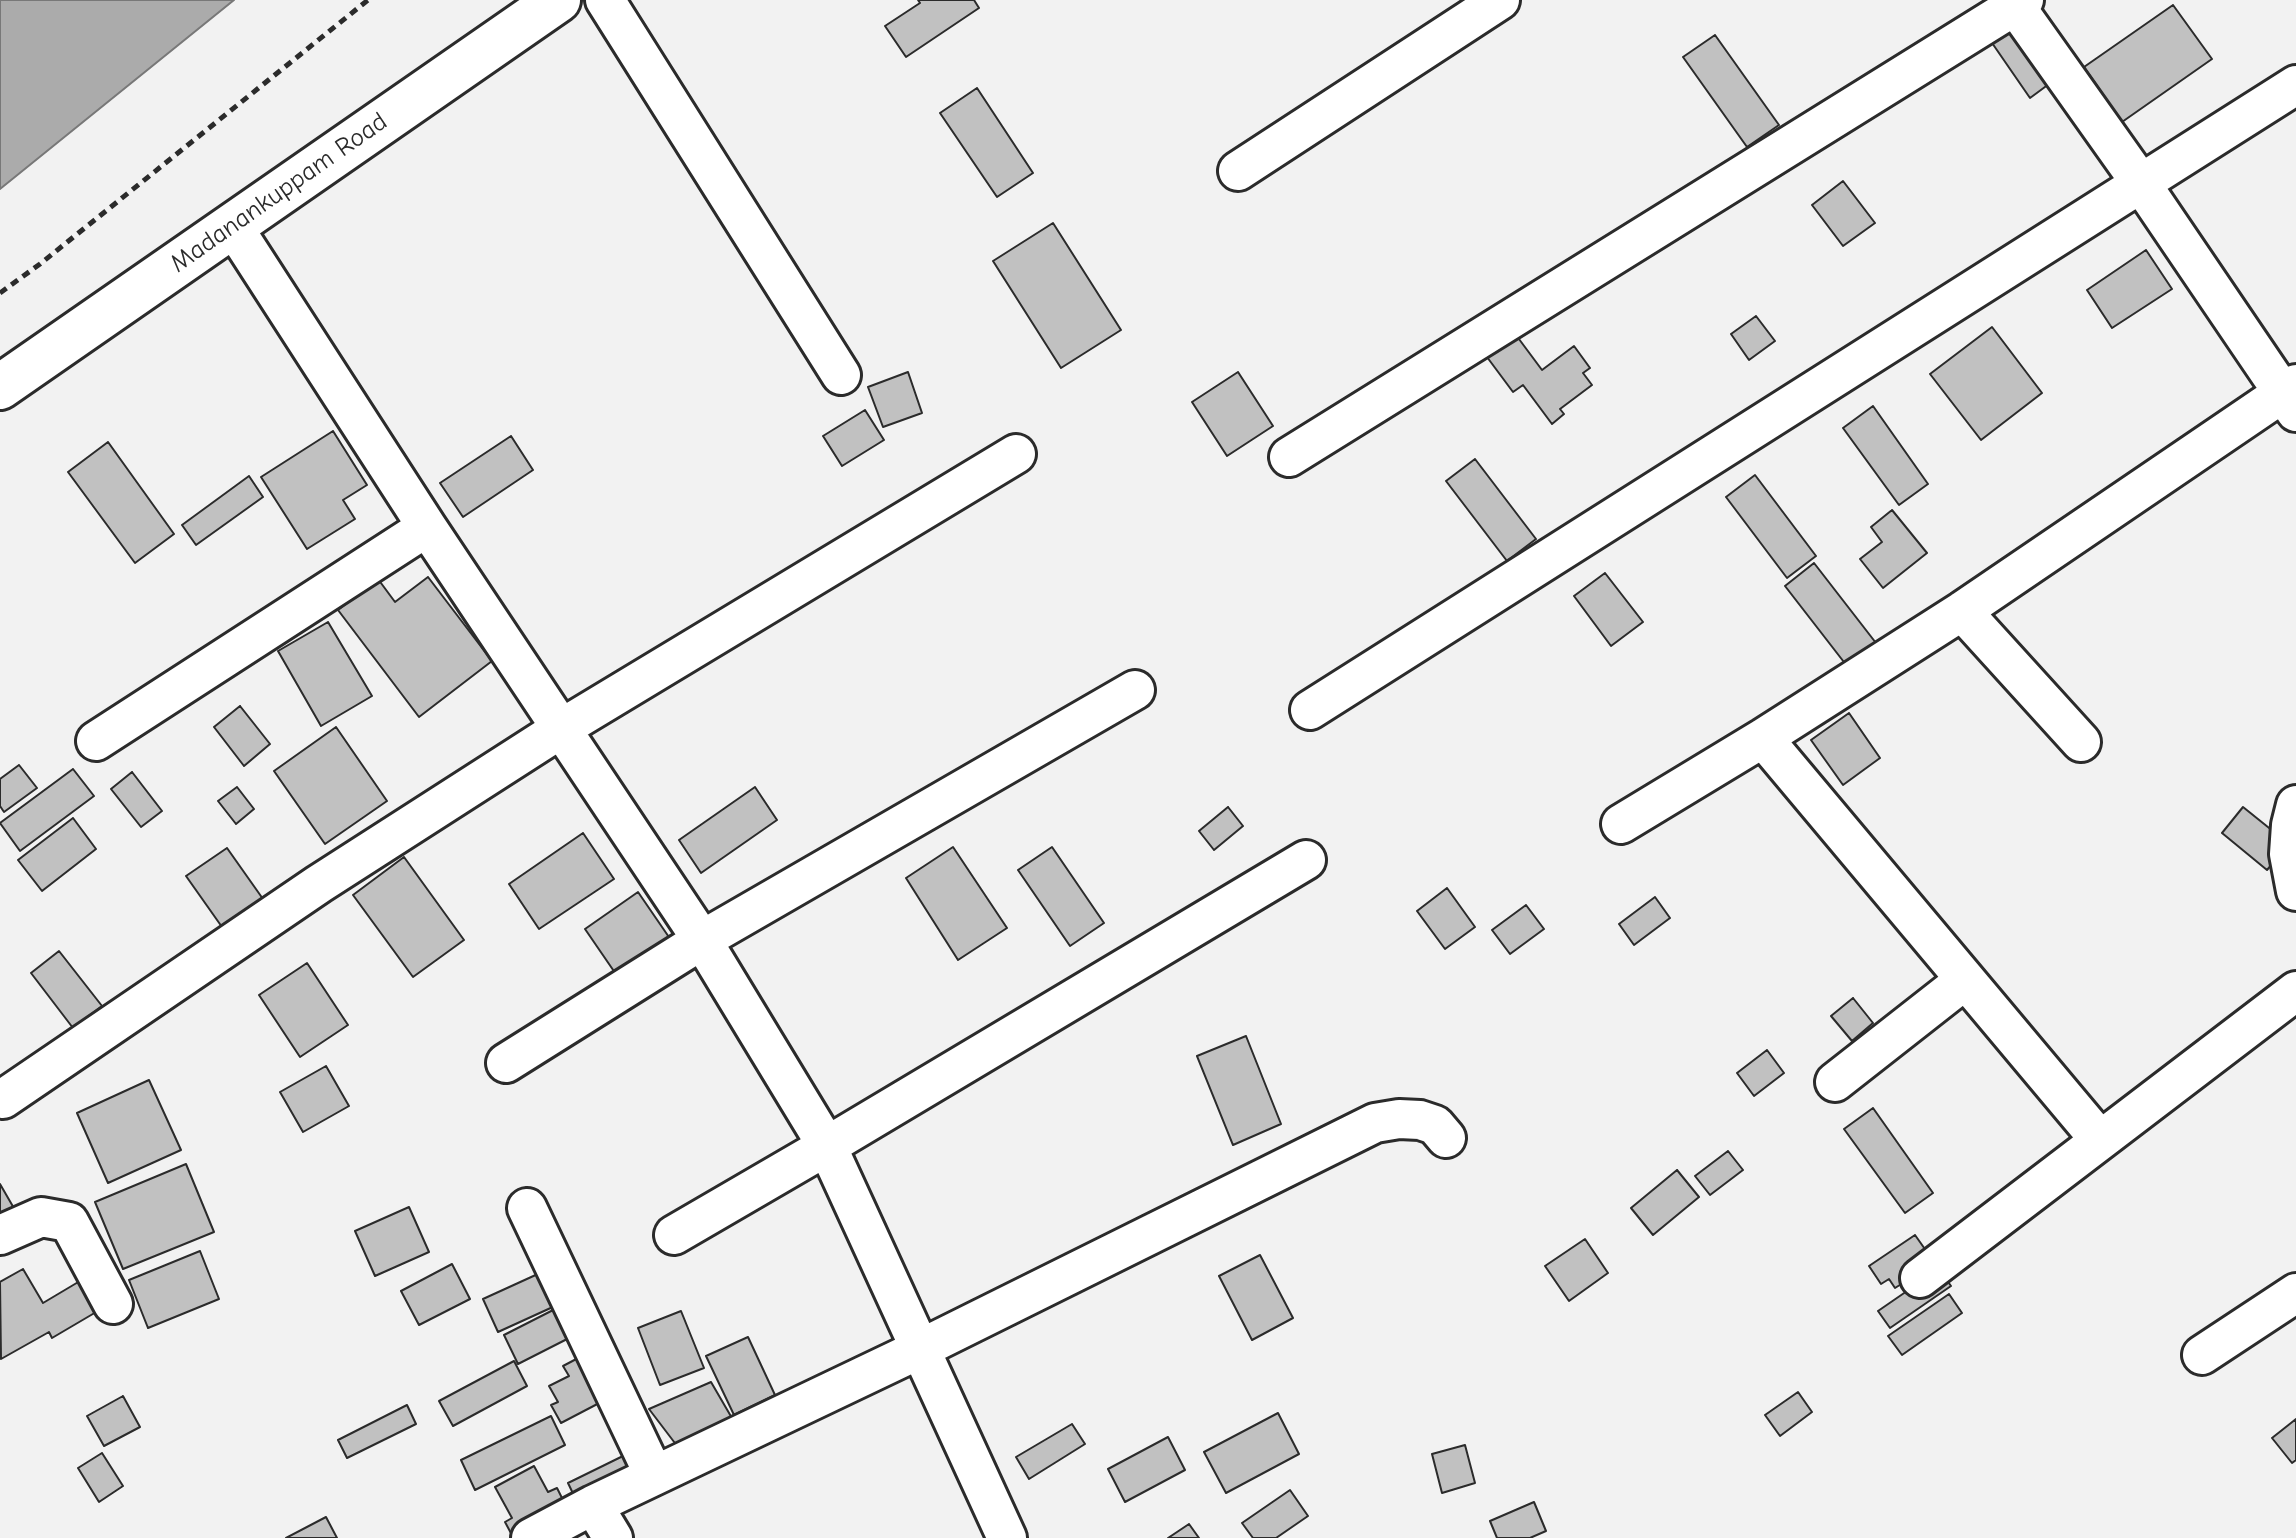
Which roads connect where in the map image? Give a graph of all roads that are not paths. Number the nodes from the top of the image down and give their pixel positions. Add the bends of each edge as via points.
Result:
1 (558, 0) edge
2 (605, 0) edge
3 (1500, 0) edge
4 (2017, 2) edge
5 (2296, 85) edge
6 (1238, 171) dead end
7 (2140, 182) junction
8 (232, 225) junction
9 (841, 375) dead end
10 (0, 387) edge
11 (2291, 397) edge
12 (1016, 454) dead end
13 (1289, 457) dead end
14 (427, 527) junction
15 (1962, 611) junction
16 (1135, 690) dead end
17 (1310, 710) dead end
18 (562, 728) junction
19 (1763, 738) junction
20 (96, 741) dead end
21 (2081, 742) dead end
22 (2296, 805) edge
23 (1621, 824) dead end
24 (1306, 860) dead end
25 (2296, 891) edge
26 (702, 940) junction
27 (1965, 980) junction
28 (2296, 991) edge
29 (506, 1063) dead end
30 (1835, 1082) dead end
31 (3, 1099) dead end
32 (1446, 1138) dead end
33 (2100, 1140) junction
34 (827, 1146) junction
35 (527, 1208) dead end
36 (0, 1235) edge
37 (674, 1235) dead end
38 (1920, 1278) dead end
39 (2296, 1293) edge
40 (113, 1304) dead end
41 (920, 1349) junction
42 (2202, 1355) dead end
43 (654, 1475) junction
44 (593, 1505) junction
45 (531, 1538) edge
46 (613, 1538) edge
47 (1007, 1538) edge

1 - 8 main road, Madanankuppam Road
2 - 9 street
3 - 6 street
4 - 7 street
4 - 13 street
5 - 7 street
7 - 11 street
7 - 17 street
8 - 10 main road, Madanankuppam Road
8 - 14 street
11 - 15 street
12 - 18 street
14 - 18 street
14 - 20 street
15 - 19 street
15 - 21 street
16 - 26 street
18 - 26 street
18 - 31 street via 319,884
19 - 23 street
19 - 27 street
22 - 25 street via 2289,854
24 - 34 street
26 - 29 street
26 - 34 street
27 - 30 street
27 - 33 street
28 - 33 street
32 - 41 street via 1435,1125 1420,1120 1375,1123
33 - 38 street
34 - 37 street
34 - 41 street
35 - 43 street
36 - 40 street via 41,1217 69,1222
39 - 42 street
41 - 43 street
41 - 47 street
43 - 44 street
44 - 45 street
44 - 46 street

